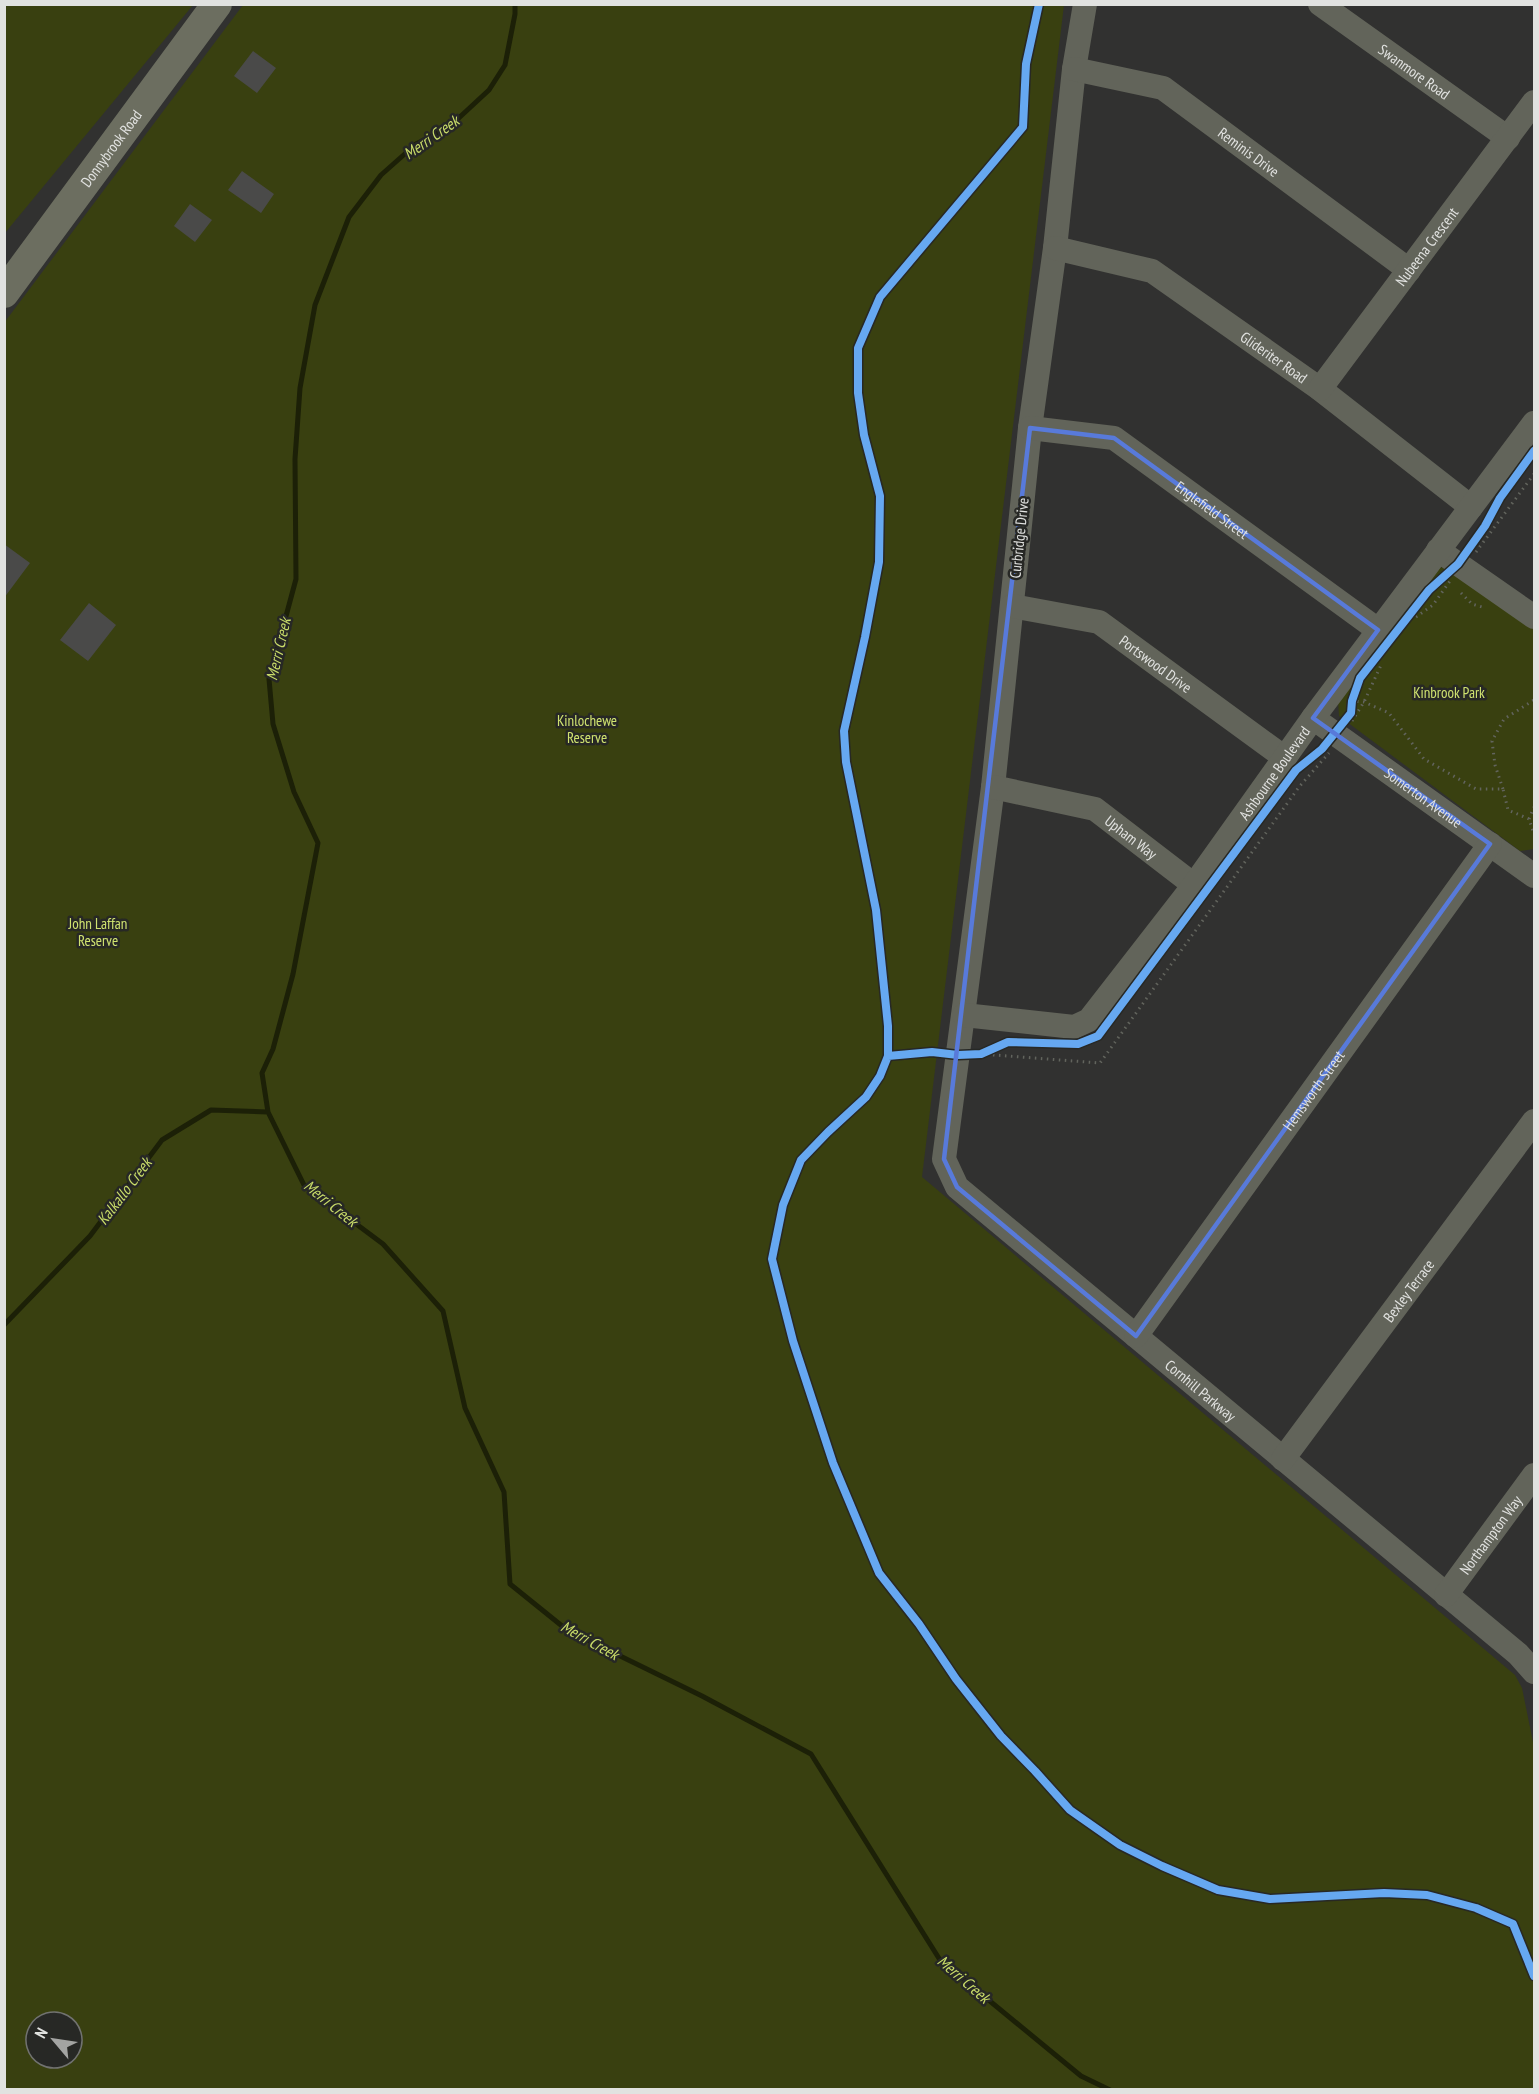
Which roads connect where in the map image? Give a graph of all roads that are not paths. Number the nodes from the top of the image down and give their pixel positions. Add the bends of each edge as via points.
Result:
1 (217, 4) edge
2 (1085, 4) edge
3 (1320, 4) edge
4 (1074, 69) junction
5 (1534, 102) edge
6 (1508, 138) junction
7 (1055, 248) junction
8 (1409, 270) junction
9 (4, 293) edge
10 (1320, 389) junction
11 (1534, 423) edge
12 (1030, 428) junction
13 (1471, 507) junction
14 (1452, 566) junction
15 (1012, 606) junction
16 (1534, 616) edge
17 (1380, 641) junction
18 (1313, 718) junction
19 (1285, 758) junction
20 (993, 787) junction
21 (1490, 844) junction
22 (1534, 875) edge
23 (1194, 885) junction
24 (964, 1015) junction
25 (957, 1063) joint
26 (1534, 1121) edge
27 (1136, 1336) junction
28 (1282, 1459) junction
29 (1534, 1475) edge
30 (1446, 1595) junction
31 (1534, 1672) edge

1 - 9 main road, Donnybrook Road
2 - 4 street, Curbridge Drive
3 - 6 street, Swanmore Road
4 - 7 street, Curbridge Drive
4 - 8 street, Reminis Drive via 1163,88
5 - 6 street, Nubeena Crescent
6 - 8 street, Nubeena Crescent
7 - 10 street, Glideriter Road via 1152,271
7 - 12 street, Curbridge Drive
8 - 10 street, Nubeena Crescent
10 - 13 street, Glideriter Road
11 - 13 street, Ashbourne Boulevard
12 - 15 street, Curbridge Drive
12 - 17 street, Englefield Street via 1114,438
13 - 14 street, Ashbourne Boulevard
14 - 16 street
14 - 17 street, Ashbourne Boulevard
15 - 19 street, Portswood Drive via 1099,622
15 - 20 street, Curbridge Drive
17 - 18 street, Ashbourne Boulevard
18 - 19 street, Ashbourne Boulevard
18 - 21 street, Somerton Avenue via 1328,741
19 - 23 street, Ashbourne Boulevard
20 - 23 street, Upham Way via 1095,809
20 - 24 street, Curbridge Drive
21 - 22 street, Somerton Avenue
21 - 27 street, Hemsworth Street
23 - 24 street, Ashbourne Boulevard via 1089,1020 1074,1027
24 - 25 street, Curbridge Drive
25 - 27 street, Cornhill Parkway via 944,1159 957,1187
26 - 28 street, Bexley Terrace
27 - 28 street, Cornhill Parkway
28 - 30 street, Cornhill Parkway
29 - 30 street, Northampton Way
30 - 31 street, Cornhill Parkway via 1518,1654

